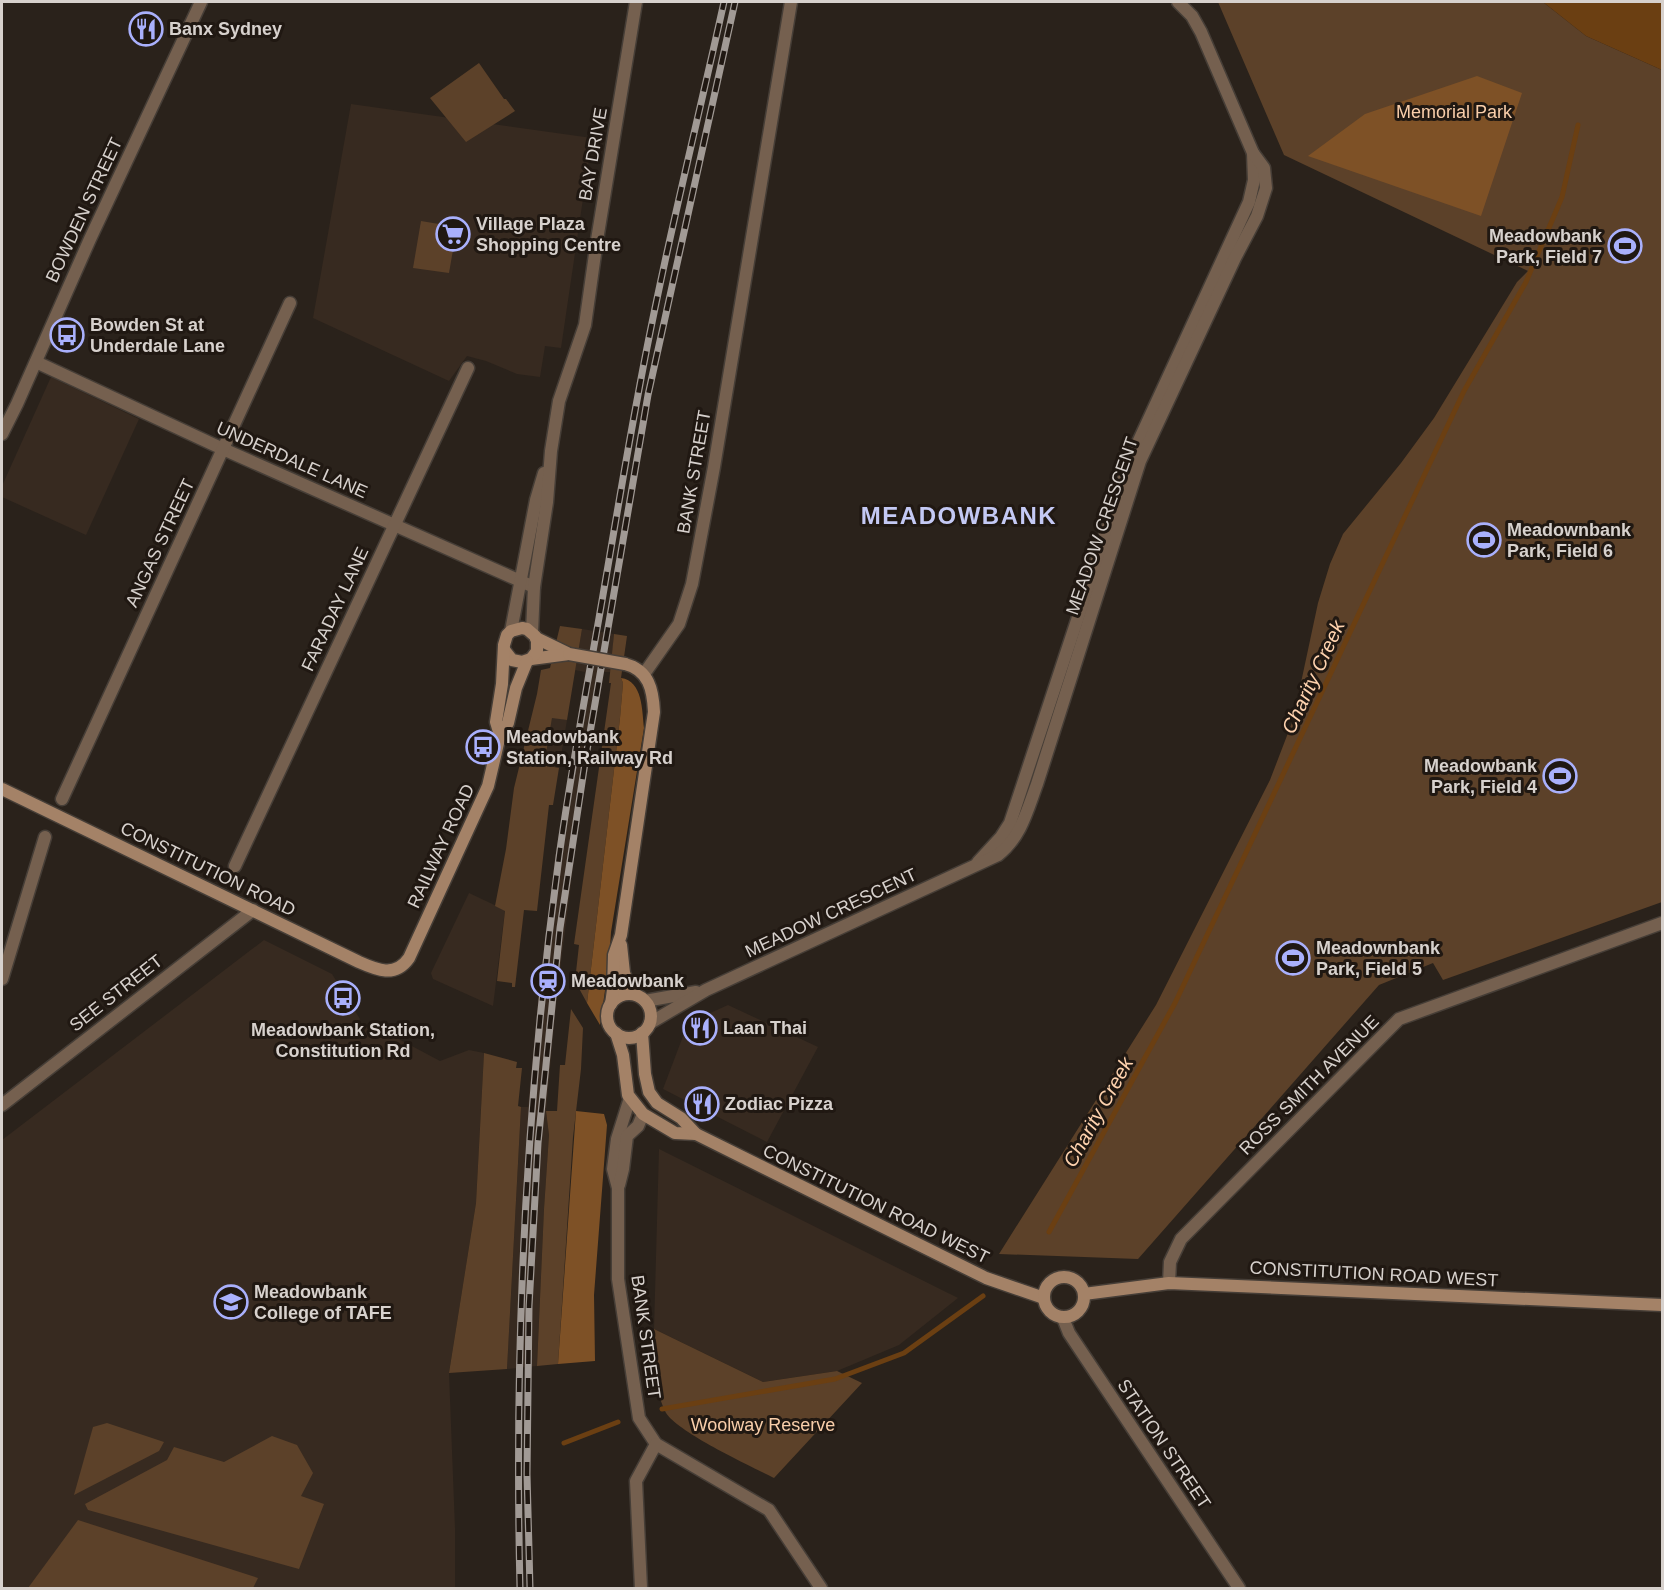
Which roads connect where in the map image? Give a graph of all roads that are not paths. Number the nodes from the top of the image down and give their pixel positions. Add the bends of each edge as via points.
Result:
1 (201, 2) edge
2 (636, 2) edge
3 (791, 2) edge
4 (1178, 2) edge
5 (290, 303) dead end
6 (36, 363) junction
7 (468, 368) dead end
8 (2, 434) edge
9 (223, 449) junction
10 (551, 452) junction
11 (394, 525) junction
12 (522, 581) junction
13 (534, 587) junction
14 (512, 631) junction
15 (534, 635) junction
16 (554, 650) junction
17 (505, 651) junction
18 (529, 660) junction
19 (644, 674) junction
20 (500, 735) junction
21 (2, 789) edge
22 (62, 799) dead end
23 (45, 837) dead end
24 (235, 866) dead end
25 (253, 910) junction
26 (1662, 923) edge
27 (621, 935) junction
28 (401, 968) joint
29 (2, 979) edge
30 (706, 990) junction
31 (632, 994) junction
32 (645, 1001) junction
33 (610, 1004) junction
34 (646, 1028) junction
35 (616, 1033) junction
36 (649, 1092) junction
37 (630, 1098) junction
38 (2, 1105) edge
39 (643, 1114) junction
40 (696, 1134) junction
41 (618, 1188) junction
42 (1169, 1283) junction
43 (1084, 1294) junction
44 (1044, 1298) junction
45 (1662, 1305) edge
46 (1063, 1318) junction
47 (656, 1444) junction
48 (641, 1588) edge
49 (821, 1588) edge
50 (1239, 1588) edge

1 - 6 street, BOWDEN STREET
2 - 10 street, BAY DRIVE via 585,325 559,401
3 - 19 street, BANK STREET via 692,584 679,624
4 - 30 street, MEADOW CRESCENT via 1201,32 1253,153 1266,172 1266,188 1257,216 1140,461 1022,827 1009,846 971,869
5 - 9 street, ANGAS STREET
6 - 8 street, BOWDEN STREET
6 - 9 street, UNDERDALE LANE
7 - 11 street, FARADAY LANE
9 - 11 street, UNDERDALE LANE
9 - 22 street, ANGAS STREET
10 - 12 street, BAY DRIVE via 536,500
10 - 13 street, BAY DRIVE
11 - 12 street, UNDERDALE LANE
11 - 24 street, FARADAY LANE
12 - 13 street, UNDERDALE LANE
12 - 14 street, BAY DRIVE
13 - 15 street, BAY DRIVE
14 - 15 main road via 522,628
14 - 17 main road via 505,640
15 - 16 main road
15 - 18 main road via 537,651
16 - 18 main road
16 - 19 main road, bridge via 625,664
17 - 18 main road via 512,660
17 - 20 main road, RAILWAY ROAD via 496,722
18 - 20 main road, RAILWAY ROAD via 516,688 508,723
19 - 27 main road via 652,691 654,722
20 - 28 main road, RAILWAY ROAD via 494,770 482,802
21 - 25 main road, CONSTITUTION ROAD
23 - 29 street
25 - 28 main road, CONSTITUTION ROAD via 373,968
25 - 38 street, SEE STREET
26 - 42 street, ROSS SMITH AVENUE via 1399,1019 1181,1239 1170,1262
27 - 31 main road via 624,973
27 - 33 main road via 614,955
30 - 32 street, MEADOW CRESCENT
30 - 34 street, MEADOW CRESCENT
31 - 32 main road
31 - 33 main road via 620,996
32 - 34 main road via 650,1010
33 - 35 main road via 607,1017
34 - 35 main road via 628,1038
34 - 36 main road via 645,1074
35 - 37 main road, BANK STREET
36 - 39 main road
36 - 40 main road, CONSTITUTION ROAD WEST
37 - 39 main road, BANK STREET
37 - 41 street, BANK STREET via 617,1139 614,1169
39 - 40 main road, CONSTITUTION ROAD WEST via 675,1133
39 - 41 street, BANK STREET via 627,1137
40 - 44 main road, CONSTITUTION ROAD WEST via 986,1278
41 - 47 street, BANK STREET via 620,1291 639,1418
42 - 43 main road, CONSTITUTION ROAD WEST
42 - 45 main road, CONSTITUTION ROAD WEST
43 - 44 main road via 1076,1281 1062,1278 1048,1284
43 - 46 main road via 1079,1311
44 - 46 main road via 1049,1312
46 - 50 street, STATION STREET via 1069,1333
47 - 48 street via 636,1481
47 - 49 street via 769,1510

